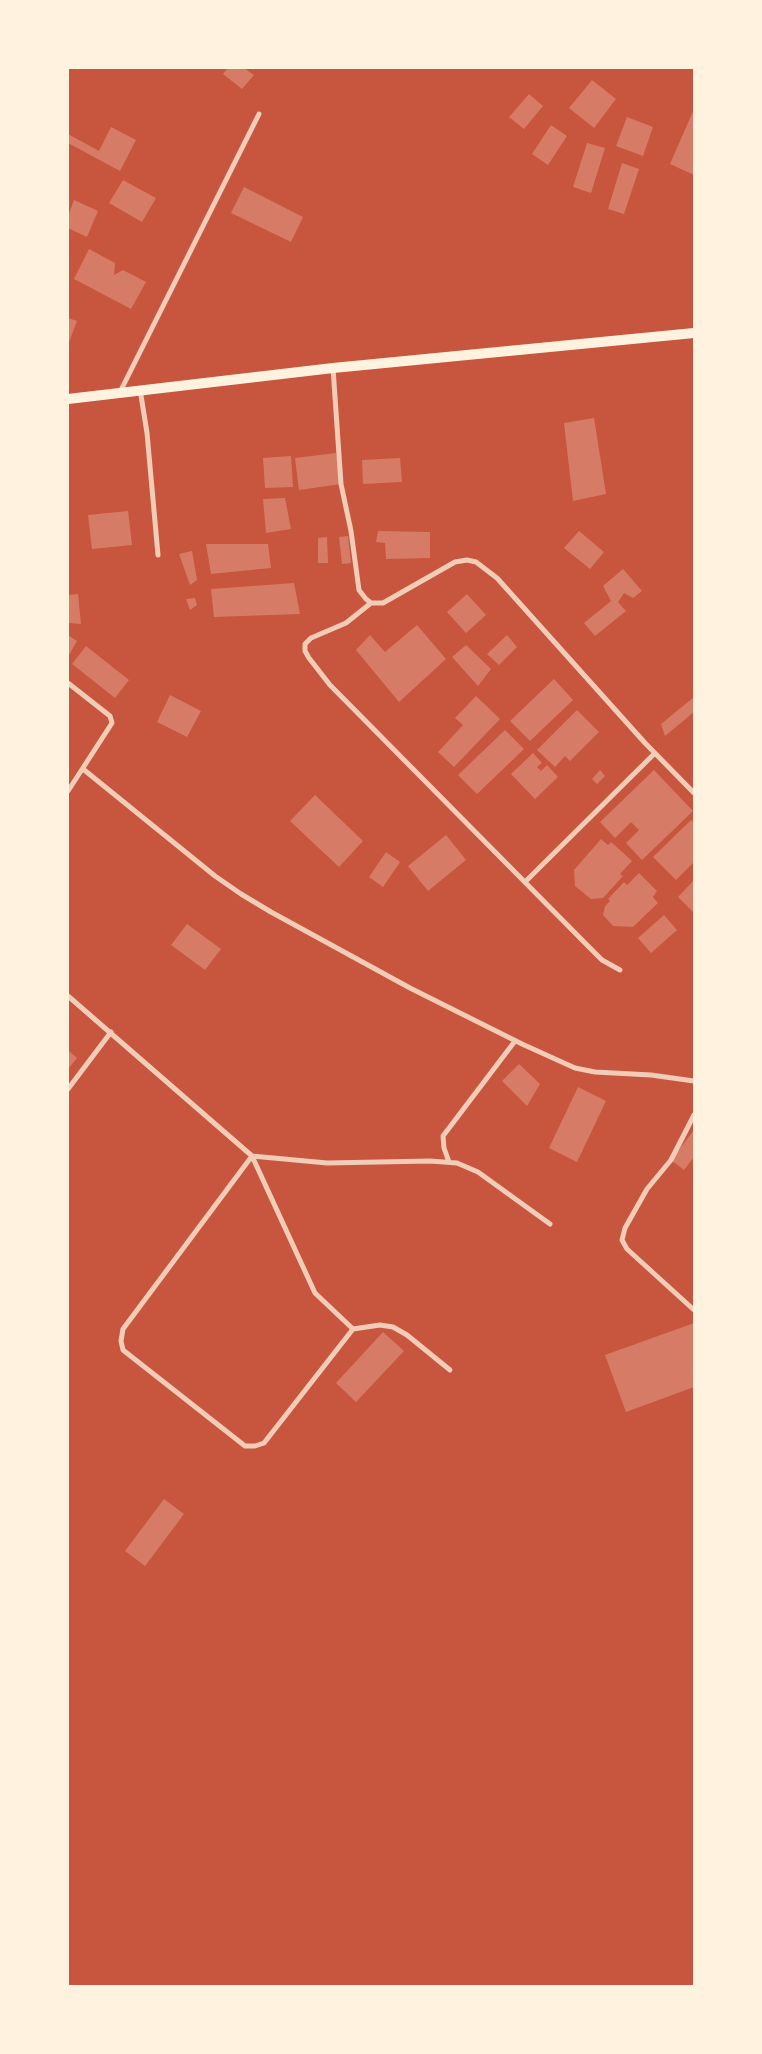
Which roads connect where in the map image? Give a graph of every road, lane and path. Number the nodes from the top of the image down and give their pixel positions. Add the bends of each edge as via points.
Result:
1 (259, 114) dead end
2 (694, 333) edge
3 (333, 368) junction
4 (140, 389) junction
5 (120, 392) junction
6 (68, 399) edge
7 (158, 555) dead end
8 (371, 603) junction
9 (68, 682) edge
10 (655, 753) junction
11 (83, 769) junction
12 (68, 791) edge
13 (694, 793) edge
14 (525, 882) junction
15 (620, 970) dead end
16 (68, 996) edge
17 (111, 1032) junction
18 (515, 1041) junction
19 (694, 1081) edge
20 (68, 1089) edge
21 (694, 1115) edge
22 (252, 1156) junction
23 (449, 1162) junction
24 (550, 1224) dead end
25 (694, 1310) edge
26 (353, 1329) junction
27 (450, 1370) dead end

1 - 5 street
2 - 3 main road
3 - 4 main road
3 - 8 street via 341,484 359,590
4 - 5 main road
4 - 7 street
5 - 6 main road
8 - 10 street via 383,603 455,562 476,562 497,578
8 - 14 street via 346,622 311,638 305,644 305,651 330,685
9 - 11 street via 110,716 112,723
10 - 13 street
10 - 14 street
11 - 12 street
11 - 18 street via 215,876 242,894 410,988
14 - 15 street via 602,960
16 - 17 street
17 - 20 street
17 - 22 street
18 - 19 street via 575,1068
18 - 23 street via 443,1136
21 - 25 street via 671,1160 647,1189 625,1228 622,1240 627,1249
22 - 23 street via 327,1163
22 - 26 street via 315,1293
22 - 26 street via 123,1329 123,1350 246,1446 255,1446 264,1443
23 - 24 street via 478,1172
26 - 27 street via 393,1327

